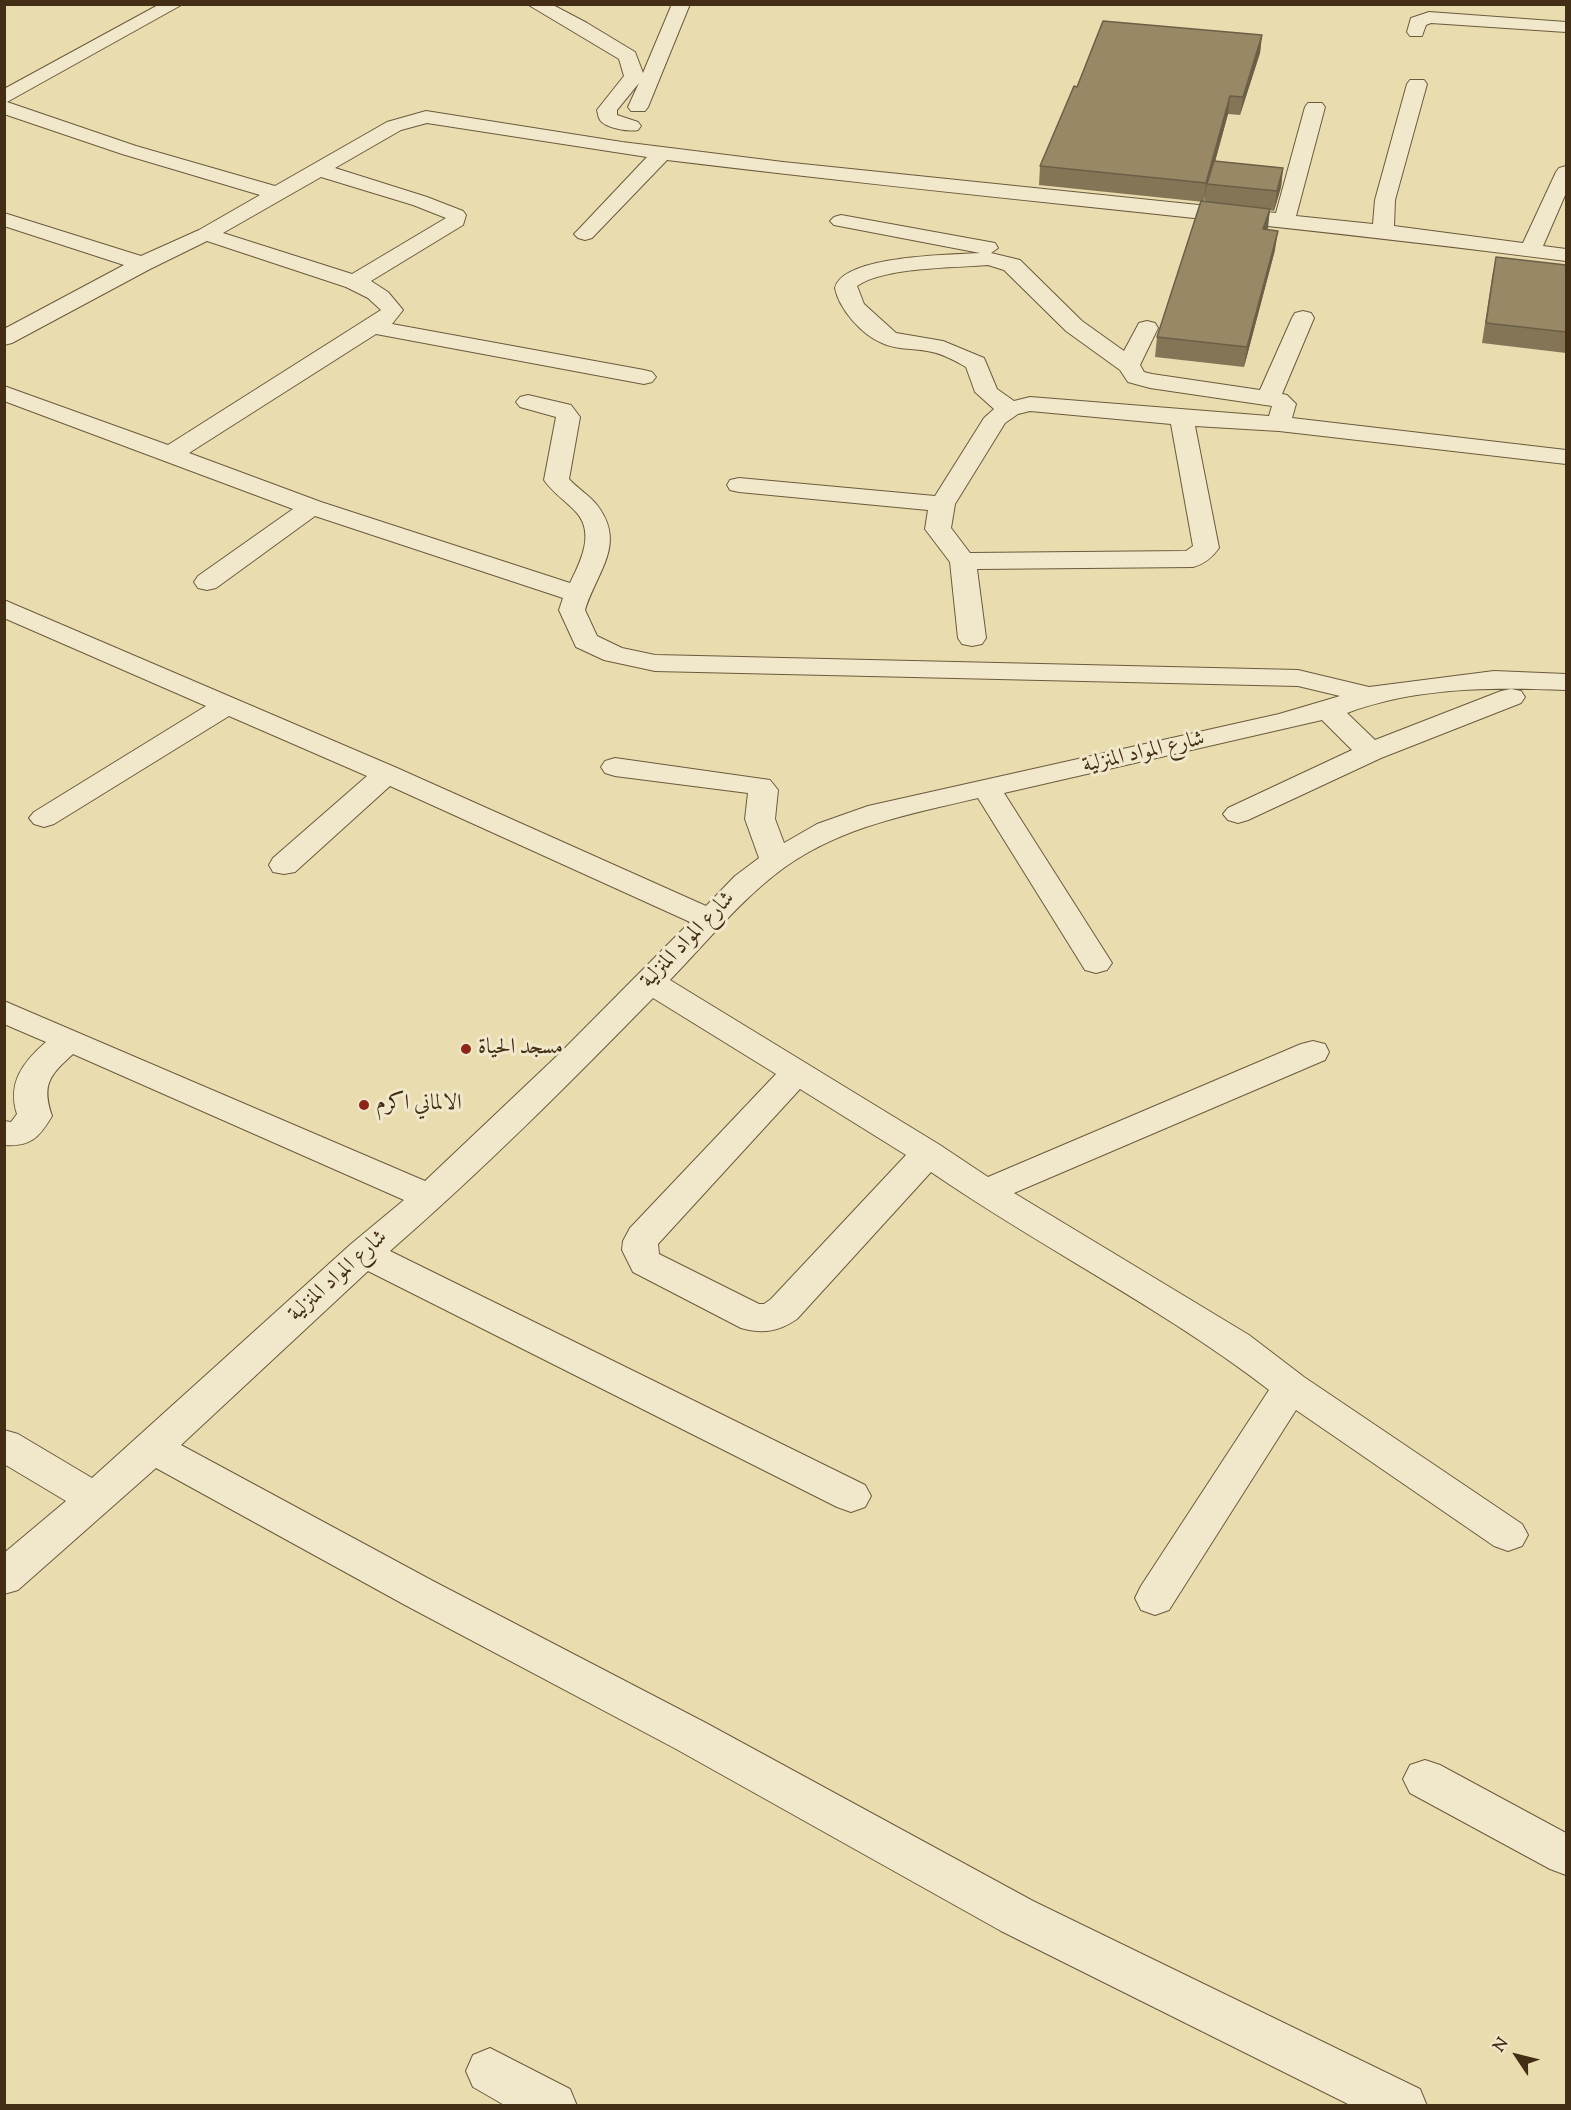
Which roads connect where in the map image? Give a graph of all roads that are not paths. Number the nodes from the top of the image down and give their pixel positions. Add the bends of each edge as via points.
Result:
1 (174, 4) edge
2 (536, 4) edge
3 (681, 4) edge
4 (1566, 27) edge
5 (1416, 32) dead end
6 (1417, 84) dead end
7 (4, 97) edge
8 (4, 107) edge
9 (1315, 107) dead end
10 (631, 126) junction
11 (622, 148) junction
12 (662, 153) junction
13 (317, 169) junction
14 (1566, 172) edge
15 (276, 193) junction
16 (4, 219) edge
17 (841, 221) dead end
18 (1284, 222) junction
19 (1383, 231) junction
20 (206, 234) junction
21 (585, 234) dead end
22 (1530, 250) junction
23 (1566, 255) edge
24 (1474, 256) dead end
25 (1003, 261) junction
26 (142, 264) junction
27 (1566, 268) edge
28 (354, 282) junction
29 (1303, 318) dead end
30 (372, 327) junction
31 (1147, 328) dead end
32 (4, 339) edge
33 (1128, 365) junction
34 (644, 377) dead end
35 (4, 393) edge
36 (1268, 398) junction
37 (528, 402) dead end
38 (1010, 409) junction
39 (1347, 409) dead end
40 (1182, 418) junction
41 (1279, 424) junction
42 (1566, 439) edge
43 (171, 454) junction
44 (1566, 457) edge
45 (739, 485) dead end
46 (942, 504) junction
47 (312, 507) junction
48 (963, 561) junction
49 (207, 582) dead end
50 (577, 594) junction
51 (5, 609) edge
52 (972, 638) dead end
53 (1566, 682) edge
54 (1369, 695) junction
55 (1511, 697) dead end
56 (227, 705) junction
57 (1328, 710) junction
58 (1371, 752) junction
59 (615, 767) dead end
60 (387, 774) junction
61 (987, 789) junction
62 (1238, 814) dead end
63 (44, 818) dead end
64 (775, 860) junction
65 (284, 865) dead end
66 (710, 919) junction
67 (1096, 963) dead end
68 (649, 981) junction
69 (4, 1011) edge
70 (69, 1039) junction
71 (1313, 1052) dead end
72 (796, 1072) junction
73 (4, 1133) edge
74 (928, 1154) junction
75 (985, 1192) junction
76 (430, 1197) junction
77 (364, 1253) junction
78 (1291, 1387) junction
79 (4, 1445) edge
80 (153, 1448) junction
81 (851, 1496) dead end
82 (95, 1499) junction
83 (1509, 1535) dead end
84 (4, 1578) edge
85 (1155, 1598) dead end
86 (1425, 1779) dead end
87 (1566, 1855) edge
88 (490, 2071) dead end
89 (553, 2106) edge
90 (1403, 2106) edge

1 - 7 street
2 - 10 street via 628,56 634,76 607,110 608,118
3 - 10 street
4 - 5 street via 1429,16 1417,22
6 - 19 street via 1385,200
8 - 15 street via 129,150
9 - 18 street
10 - 11 street
11 - 12 street
11 - 13 street via 426,117 394,126
12 - 18 street
12 - 21 street
13 - 15 street
13 - 28 street via 456,215 456,221
14 - 22 street
15 - 20 street
16 - 26 street
17 - 25 street via 986,248 1002,256
18 - 19 street
19 - 22 street
20 - 26 street
20 - 28 street
22 - 23 street
24 - 27 street
25 - 33 street via 1012,265 1074,326
25 - 38 street via 878,269 856,275 846,288 851,303 890,339 946,349 976,363 987,392
26 - 32 street
28 - 30 street via 369,288 392,310
29 - 36 street
30 - 34 street
30 - 43 street
31 - 33 street
33 - 36 street via 1136,376 1150,381
35 - 43 street
36 - 41 street via 1284,404
37 - 50 street via 563,410 568,417 556,480 598,524 599,543
38 - 40 street via 1030,404
38 - 46 street via 996,418
39 - 42 street
40 - 41 street
40 - 48 street via 1206,548 1193,559
41 - 44 street
43 - 47 street
45 - 46 street
46 - 48 street via 938,529
47 - 49 street
47 - 50 street
48 - 52 street
50 - 54 street via 572,610 586,641 614,654 655,663 1298,678
51 - 56 street
53 - 54 street, شارع المواد المنزلية via 1494,679
54 - 57 street, شارع المواد المنزلية
55 - 58 street
56 - 60 street
56 - 63 street
57 - 58 street
57 - 61 street, شارع المواد المنزلية
58 - 62 street
59 - 64 street via 760,786 760,819
60 - 65 street
60 - 66 street
61 - 64 street, شارع المواد المنزلية via 878,812 828,830
61 - 67 street
64 - 66 street, شارع المواد المنزلية
66 - 68 street, شارع المواد المنزلية
68 - 72 street
68 - 76 street, شارع المواد المنزلية
69 - 70 street
70 - 73 street via 31,1078 35,1116 19,1134
70 - 76 street
71 - 75 street
72 - 74 street
72 - 74 street via 643,1237 639,1253 646,1263 754,1318 771,1318 784,1309
74 - 75 street
75 - 78 street via 1236,1345
76 - 77 street, شارع المواد المنزلية
77 - 80 street, شارع المواد المنزلية
77 - 81 street
78 - 83 street
78 - 85 street
79 - 82 street
80 - 82 street, شارع المواد المنزلية
80 - 90 street via 691,1736 1017,1916
82 - 84 street, شارع المواد المنزلية
86 - 87 street
88 - 89 street

